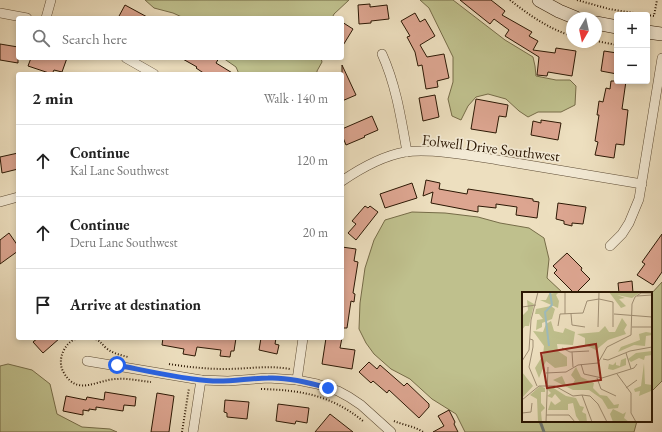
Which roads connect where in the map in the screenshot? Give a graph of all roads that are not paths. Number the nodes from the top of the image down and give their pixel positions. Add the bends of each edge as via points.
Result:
1 (51, 0) edge
2 (539, 0) edge
3 (0, 13) edge
4 (566, 14) edge
5 (16, 16) edge
6 (47, 16) edge
7 (602, 24) edge
8 (614, 26) edge
9 (650, 32) edge
10 (662, 34) edge
11 (382, 54) dead end
12 (662, 58) edge
13 (130, 60) edge
14 (150, 72) edge
15 (407, 152) junction
16 (344, 180) edge
17 (642, 184) junction
18 (16, 198) edge
19 (0, 202) edge
20 (610, 246) dead end
21 (303, 340) edge
22 (87, 361) dead end
23 (201, 380) junction
24 (297, 380) junction
25 (193, 432) edge
26 (391, 432) edge

1 - 6 street
2 - 4 street
3 - 5 street
7 - 8 street
9 - 10 street
11 - 15 street via 396,91
12 - 17 street
13 - 14 street
15 - 16 street, Folwell Drive Southwest via 371,164
15 - 17 street, Folwell Drive Southwest via 466,155
17 - 20 street via 632,219
18 - 19 street
21 - 24 street
22 - 23 street
23 - 24 street
23 - 25 street
24 - 26 street via 328,388 349,397

